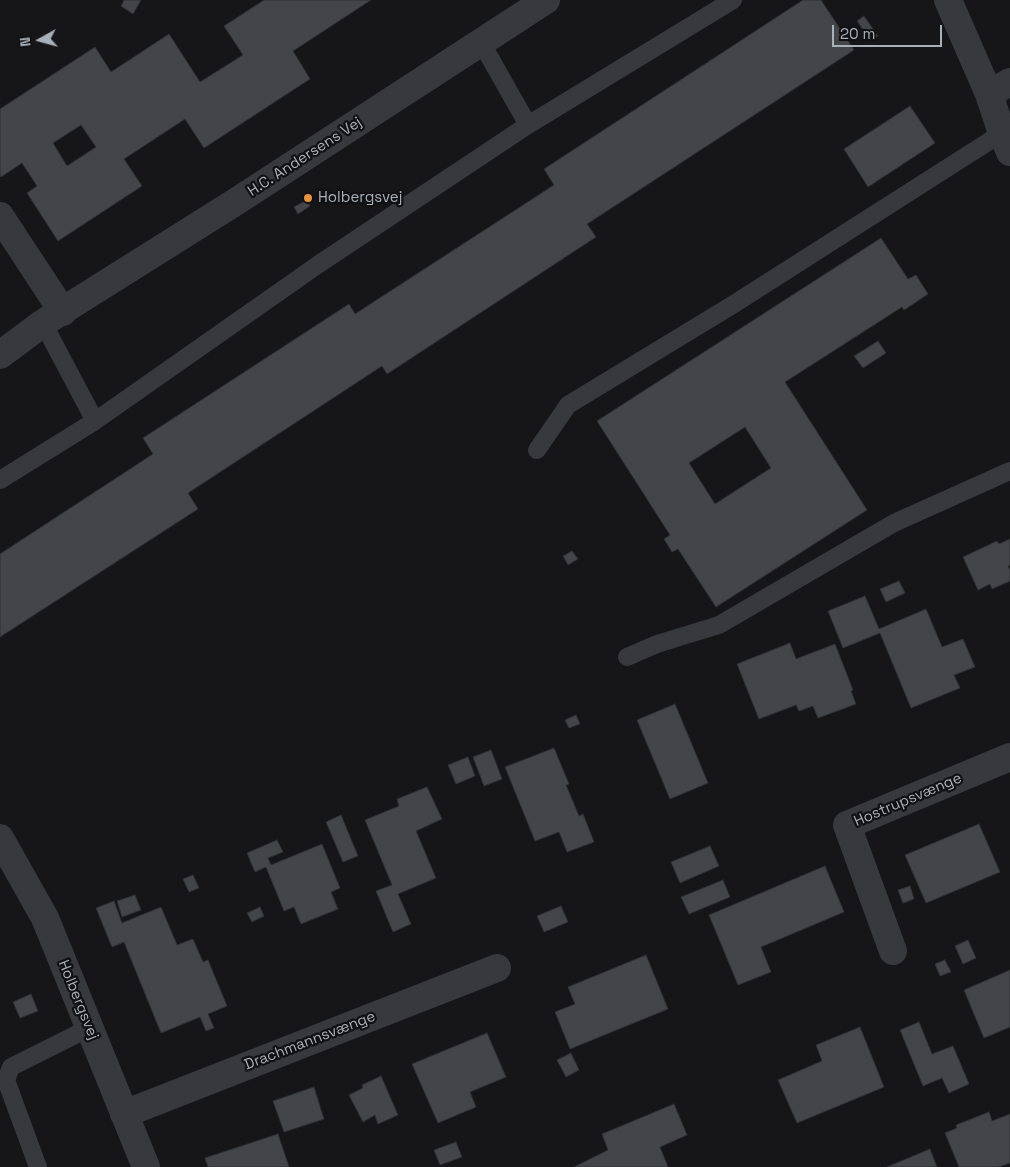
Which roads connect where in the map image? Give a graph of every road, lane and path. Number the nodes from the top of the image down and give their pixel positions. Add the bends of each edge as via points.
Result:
1 (546, 0) edge
2 (733, 0) edge
3 (948, 0) edge
4 (481, 42) junction
5 (999, 88) edge
6 (528, 125) junction
7 (1006, 142) edge
8 (0, 216) edge
9 (53, 318) junction
10 (0, 355) edge
11 (95, 421) junction
12 (537, 450) dead end
13 (1010, 471) edge
14 (0, 480) edge
15 (627, 657) dead end
16 (1010, 758) edge
17 (0, 838) edge
18 (893, 951) dead end
19 (497, 968) dead end
20 (89, 1028) junction
21 (124, 1114) junction
22 (38, 1167) edge
23 (146, 1167) edge

1 - 4 street, H.C. Andersens Vej
2 - 6 lane
3 - 5 street
4 - 6 lane
4 - 9 street, H.C. Andersens Vej
5 - 7 street
6 - 11 lane via 319,264
7 - 12 lane via 568,405
8 - 9 street
9 - 10 street, H.C. Andersens Vej
9 - 11 lane
11 - 14 lane
13 - 15 lane via 894,523 719,625
16 - 18 street, Hostrupsvænge via 847,825
17 - 20 street, Holbergsvej via 44,918
19 - 21 street, Drachmannsvænge
20 - 21 street, Holbergsvej
20 - 22 lane via 11,1067 6,1080
21 - 23 street, Holbergsvej

